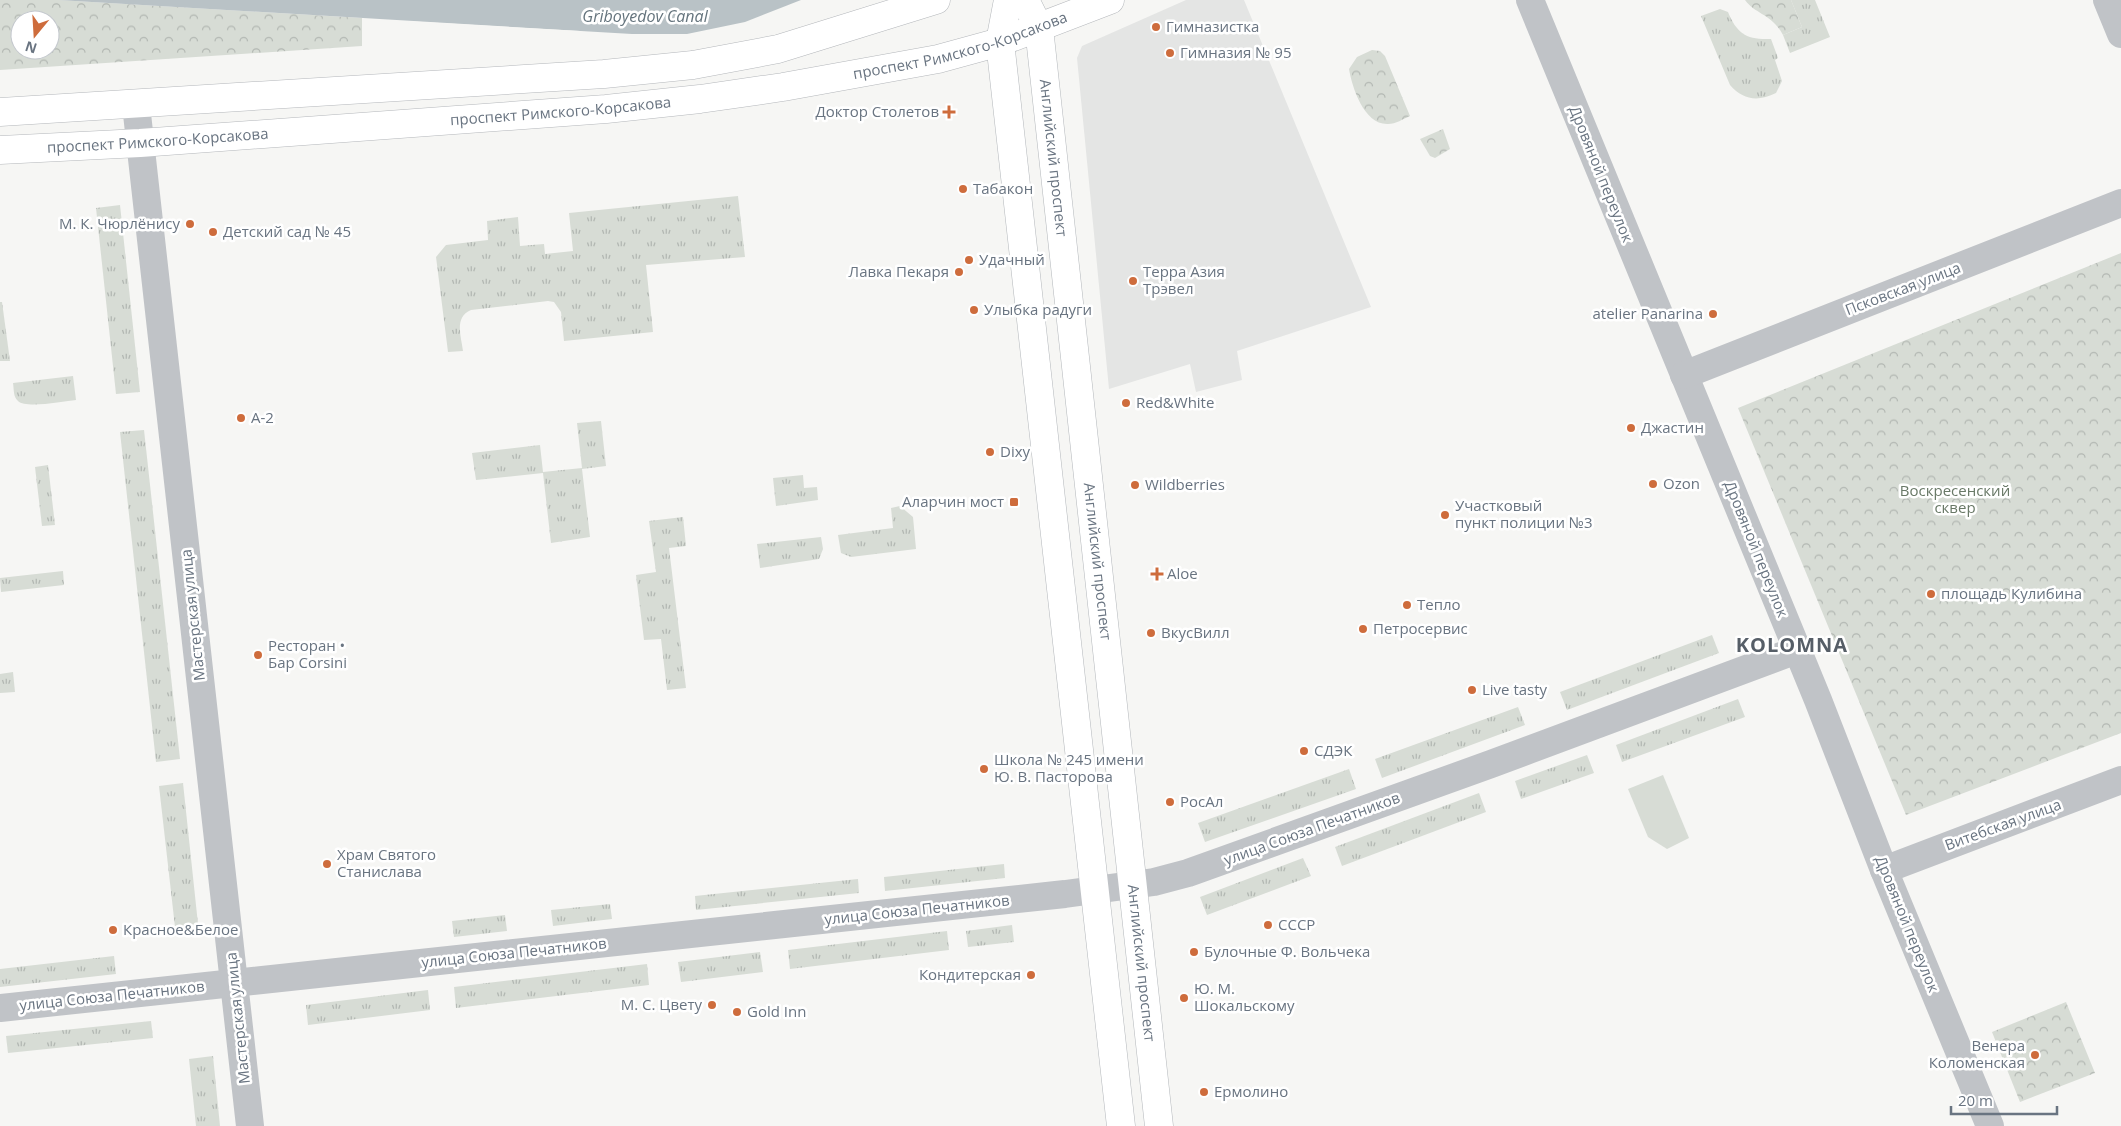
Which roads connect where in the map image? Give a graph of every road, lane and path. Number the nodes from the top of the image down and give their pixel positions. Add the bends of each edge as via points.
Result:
1 (936, 0) edge
2 (1008, 0) edge
3 (1025, 0) edge
4 (1110, 0) edge
5 (1530, 0) edge
6 (2108, 0) edge
7 (1039, 28) junction
8 (2121, 34) edge
9 (1000, 42) junction
10 (136, 105) junction
11 (0, 112) edge
12 (140, 143) junction
13 (0, 150) edge
14 (2121, 203) edge
15 (1684, 375) junction
16 (1798, 650) junction
17 (2121, 780) edge
18 (1884, 870) junction
19 (1132, 885) junction
20 (1095, 890) junction
21 (234, 982) junction
22 (0, 1008) edge
23 (250, 1126) edge
24 (1121, 1126) edge
25 (1159, 1126) edge
26 (1990, 1126) edge

1 - 10 main road via 778,49 693,65 604,74
2 - 9 main road
3 - 7 main road, Английский проспект
4 - 7 main road, проспект Римского-Корсакова
5 - 15 street, Дровяной переулок
6 - 8 street
7 - 9 main road, проспект Римского-Корсакова
7 - 19 main road, Английский проспект
9 - 12 main road, проспект Римского-Корсакова via 938,59 690,100
9 - 20 main road
10 - 11 main road
10 - 12 street, Мастерская улица
12 - 13 main road, проспект Римского-Корсакова
12 - 21 street, Мастерская улица
14 - 15 street, Псковская улица
15 - 16 street, Дровяной переулок
16 - 18 street, Дровяной переулок
16 - 19 street, улица Союза Печатников via 1188,873
17 - 18 street, Витебская улица
18 - 26 street, Дровяной переулок
19 - 20 street, улица Союза Печатников
19 - 25 main road, Английский проспект
20 - 21 street, улица Союза Печатников
20 - 24 main road
21 - 22 street, улица Союза Печатников
21 - 23 street, Мастерская улица

